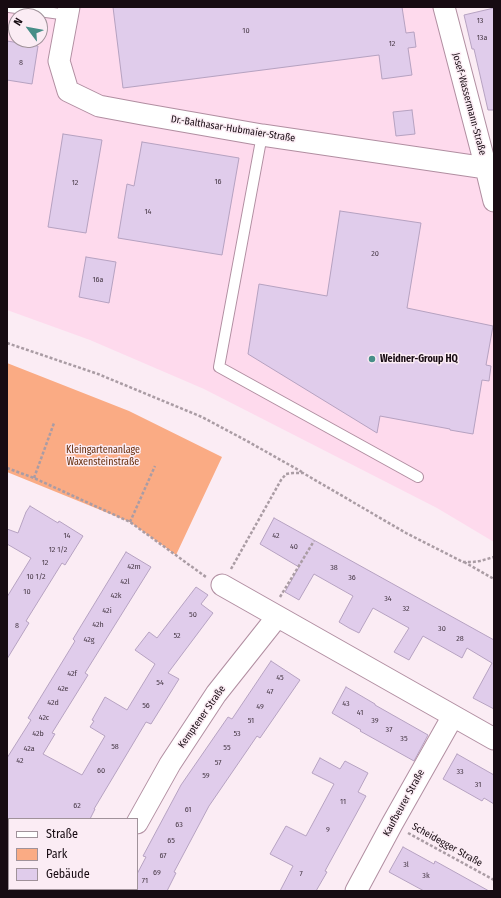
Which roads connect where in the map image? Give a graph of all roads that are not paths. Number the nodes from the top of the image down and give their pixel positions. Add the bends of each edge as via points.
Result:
1 (9, 7) edge
2 (444, 7) edge
3 (68, 11) edge
4 (262, 135) junction
5 (486, 168) junction
6 (494, 201) edge
7 (418, 477) dead end
8 (222, 586) road end
9 (274, 615) junction
10 (453, 716) junction
11 (494, 739) edge
12 (138, 821) edge
13 (356, 891) edge

1 - 3 lane
2 - 5 street, Josef-Wassermann-Straße
3 - 4 street, Dr.-Balthasar-Hubmaier-Straße via 59,61 68,91 99,106
4 - 5 street, Dr.-Balthasar-Hubmaier-Straße
4 - 7 lane via 219,367
5 - 6 street, Josef-Wassermann-Straße
8 - 9 street
9 - 10 street
9 - 12 street, Kemptener Straße via 216,694 170,764
10 - 11 street
10 - 13 street, Kaufbeurer Straße

